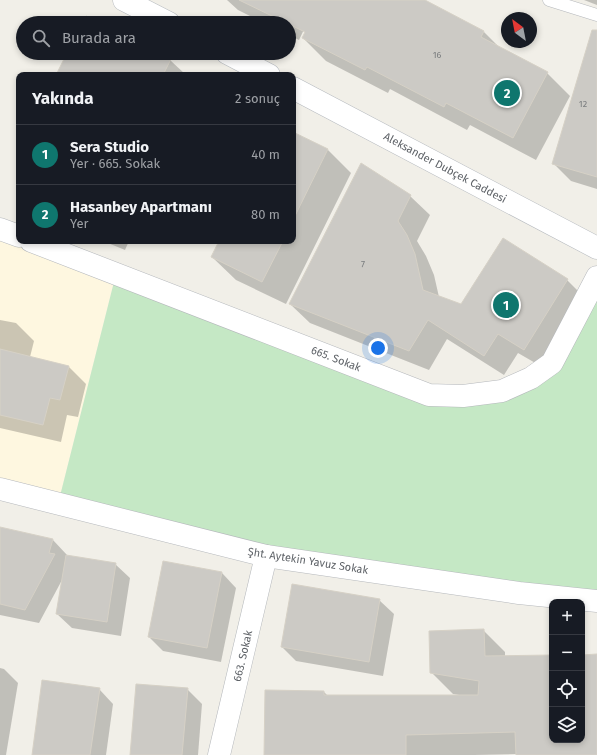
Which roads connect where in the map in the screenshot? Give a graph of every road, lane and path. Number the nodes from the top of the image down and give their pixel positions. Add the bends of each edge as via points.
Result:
1 (124, 0) edge
2 (549, 0) edge
3 (597, 15) edge
4 (155, 16) edge
5 (240, 60) edge
6 (263, 72) edge
7 (296, 90) edge
8 (0, 229) edge
9 (16, 235) edge
10 (39, 244) edge
11 (597, 248) edge
12 (597, 277) edge
13 (0, 489) edge
14 (266, 556) junction
15 (597, 601) edge
16 (219, 755) edge

1 - 4 street
2 - 3 lane
5 - 6 street
7 - 11 street, Aleksander Dubçek Caddesi
8 - 9 street
10 - 12 street, 665. Sokak via 430,395 464,396 502,391 531,378 552,363
13 - 14 street, Şht. Aytekin Yavuz Sokak
14 - 15 street, Şht. Aytekin Yavuz Sokak via 519,593
14 - 16 street, 663. Sokak

